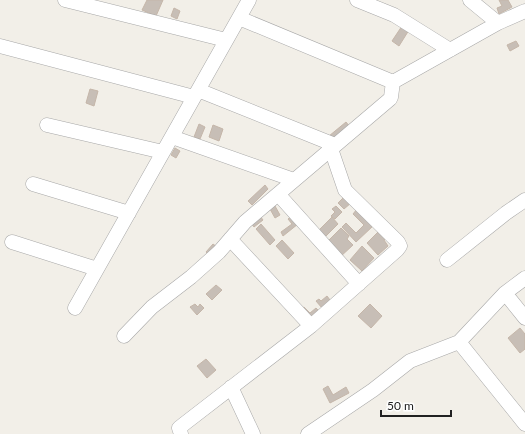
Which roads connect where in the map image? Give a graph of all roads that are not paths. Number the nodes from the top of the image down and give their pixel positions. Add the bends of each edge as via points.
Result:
1 (64, 0) edge
2 (248, 0) edge
3 (357, 0) edge
4 (470, 0) edge
5 (525, 11) edge
6 (239, 18) junction
7 (498, 23) junction
8 (226, 40) junction
9 (0, 46) edge
10 (450, 50) junction
11 (393, 82) junction
12 (196, 94) junction
13 (47, 125) dead end
14 (172, 137) junction
15 (333, 147) junction
16 (163, 152) junction
17 (294, 180) junction
18 (33, 184) dead end
19 (278, 194) junction
20 (525, 200) edge
21 (129, 213) junction
22 (230, 239) junction
23 (12, 242) dead end
24 (447, 260) dead end
25 (97, 269) junction
26 (525, 278) edge
27 (359, 284) junction
28 (505, 293) junction
29 (75, 308) dead end
30 (525, 318) edge
31 (311, 326) junction
32 (124, 336) dead end
33 (459, 342) junction
34 (231, 387) junction
35 (525, 424) edge
36 (181, 434) edge
37 (253, 434) edge
38 (308, 434) edge

1 - 8 street
2 - 6 street
3 - 10 street via 394,15
4 - 7 street
5 - 7 street
6 - 8 street
6 - 11 street
7 - 10 street
8 - 12 street
9 - 12 street
10 - 11 street
11 - 15 street via 390,99
12 - 14 street
12 - 15 street
13 - 16 street
14 - 16 street
14 - 17 street
15 - 17 street
15 - 27 street via 345,190 400,246
16 - 21 street
17 - 19 street
18 - 21 street
19 - 22 street via 245,222
19 - 27 street
20 - 24 street
21 - 25 street
22 - 31 street
22 - 32 street via 191,277 152,307
23 - 25 street
25 - 29 street
26 - 28 street
27 - 31 street
28 - 30 street
28 - 33 street
31 - 34 street
33 - 35 street
33 - 38 street via 410,361 373,390
34 - 36 street via 179,428
34 - 37 street

